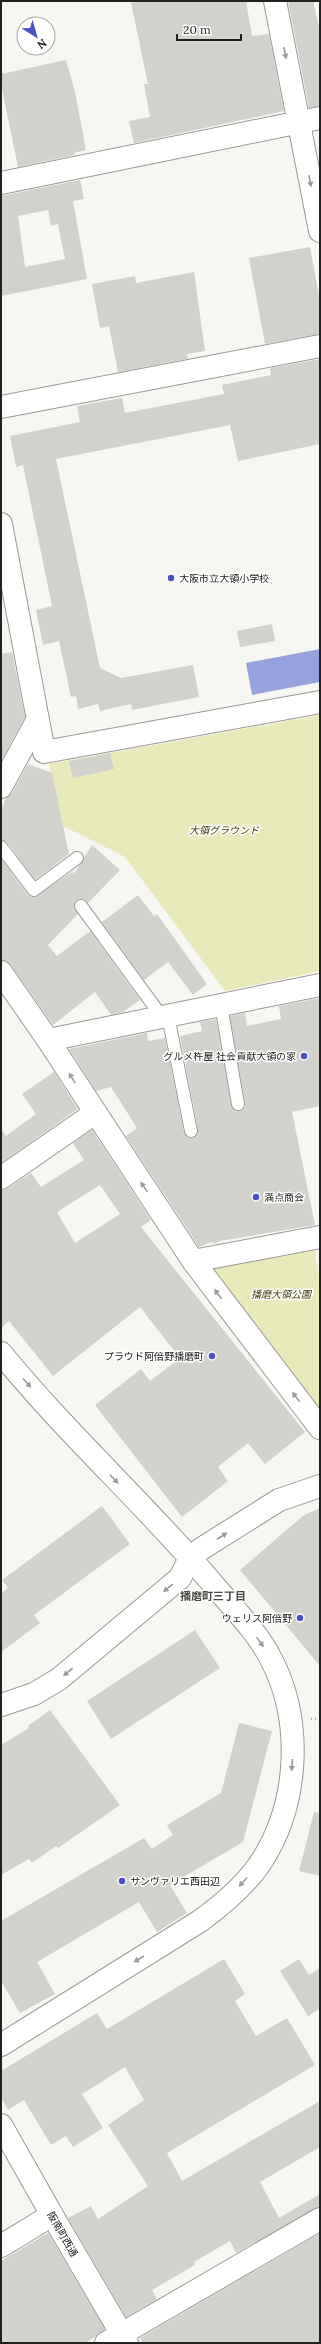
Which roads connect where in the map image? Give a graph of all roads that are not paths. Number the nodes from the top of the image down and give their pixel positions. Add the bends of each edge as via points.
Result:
1 (275, 1) edge
2 (320, 118) edge
3 (299, 122) junction
4 (1, 183) edge
5 (320, 231) edge
6 (320, 346) edge
7 (1, 407) edge
8 (1, 524) edge
9 (320, 702) edge
10 (38, 719) junction
11 (1, 787) edge
12 (1, 847) edge
13 (77, 858) dead end
14 (81, 906) dead end
15 (1, 972) edge
16 (320, 985) edge
17 (221, 1005) junction
18 (165, 1016) junction
19 (48, 1040) junction
20 (238, 1104) dead end
21 (94, 1113) junction
22 (191, 1131) dead end
23 (1, 1178) edge
24 (320, 1237) edge
25 (193, 1261) junction
26 (1, 1353) edge
27 (320, 1428) edge
28 (320, 1486) edge
29 (190, 1558) junction
30 (1, 1705) edge
31 (1, 2045) edge
32 (1, 2125) edge
33 (52, 2215) junction
34 (320, 2218) edge
35 (1, 2246) edge
36 (118, 2340) edge

1 -> 3 street
2 - 3 street
3 - 4 street
3 -> 5 street
6 - 7 street
8 - 10 street
9 - 10 street via 44,752
10 - 11 street
12 - 13 lane via 34,890
14 - 18 lane
15 - 19 street
16 - 17 street
17 - 18 street
17 - 20 lane
18 - 19 street
18 - 22 lane
21 -> 19 street
21 - 23 street
25 -> 21 street
24 - 25 street
27 -> 25 street
26 -> 29 street via 102,1467
29 -> 28 street via 279,1500
29 -> 30 street via 180,1578 59,1679 34,1694
29 -> 31 street via 252,1630 271,1658 285,1692 291,1720 293,1764 277,1832 262,1861 225,1903 200,1922
32 - 33 street, 阪南町西通
33 - 35 street
33 - 36 street, 阪南町西通
34 - 36 street

